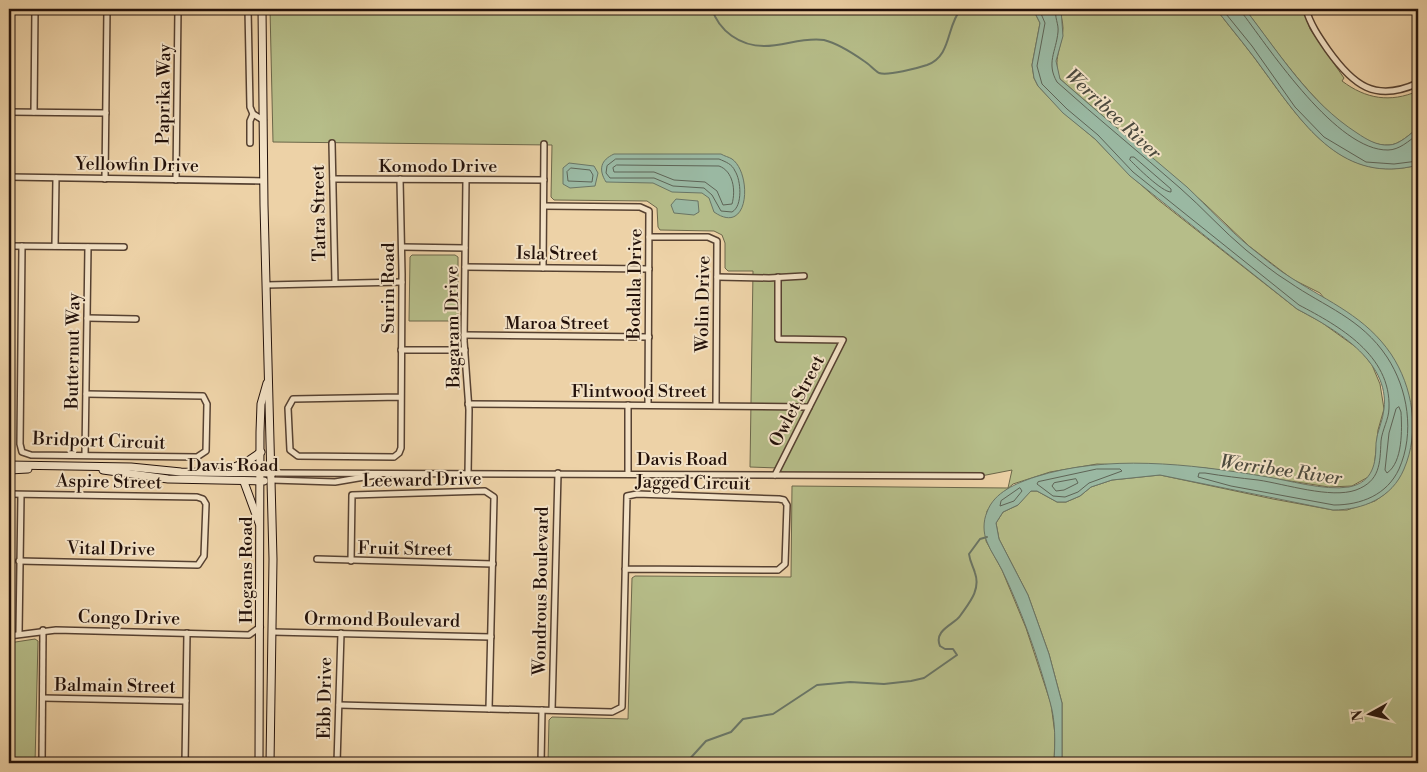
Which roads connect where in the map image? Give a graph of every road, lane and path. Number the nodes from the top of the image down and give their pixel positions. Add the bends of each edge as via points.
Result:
1 (35, 9) edge
2 (107, 9) edge
3 (178, 9) edge
4 (248, 9) edge
5 (262, 9) edge
6 (1306, 9) edge
7 (1418, 83) edge
8 (9, 112) edge
9 (34, 112) junction
10 (106, 113) junction
11 (253, 114) junction
12 (264, 120) junction
13 (250, 142) dead end
14 (332, 143) dead end
15 (544, 144) dead end
16 (9, 177) edge
17 (56, 178) junction
18 (105, 179) junction
19 (333, 179) junction
20 (400, 179) junction
21 (176, 180) junction
22 (466, 180) junction
23 (544, 180) junction
24 (264, 181) junction
25 (544, 206) junction
26 (649, 236) junction
27 (9, 246) edge
28 (22, 246) junction
29 (55, 246) junction
30 (88, 246) junction
31 (124, 247) dead end
32 (402, 247) junction
33 (465, 248) junction
34 (465, 267) junction
35 (543, 268) junction
36 (649, 269) junction
37 (804, 276) dead end
38 (717, 277) junction
39 (778, 277) junction
40 (402, 282) junction
41 (335, 283) junction
42 (266, 285) junction
43 (87, 318) junction
44 (136, 319) dead end
45 (464, 335) junction
46 (649, 337) junction
47 (401, 350) junction
48 (465, 350) junction
49 (268, 378) junction
50 (86, 394) junction
51 (401, 397) junction
52 (468, 404) junction
53 (628, 405) junction
54 (648, 405) junction
55 (716, 405) junction
56 (809, 407) junction
57 (261, 452) junction
58 (85, 455) junction
59 (9, 465) edge
60 (47, 467) junction
61 (83, 467) junction
62 (9, 470) edge
63 (221, 472) junction
64 (558, 473) junction
65 (468, 474) junction
66 (628, 474) junction
67 (775, 475) junction
68 (981, 476) dead end
69 (272, 477) junction
70 (261, 478) junction
71 (244, 482) junction
72 (9, 494) edge
73 (21, 495) junction
74 (260, 528) junction
75 (317, 559) dead end
76 (19, 561) junction
77 (351, 561) junction
78 (202, 563) joint
79 (493, 564) junction
80 (625, 569) junction
81 (260, 626) junction
82 (43, 630) junction
83 (272, 632) junction
84 (187, 633) junction
85 (341, 633) junction
86 (19, 634) junction
87 (249, 635) junction
88 (9, 636) edge
89 (491, 637) junction
90 (260, 646) junction
91 (43, 698) junction
92 (186, 701) junction
93 (339, 705) junction
94 (489, 708) junction
95 (542, 710) junction
96 (552, 710) junction
97 (42, 763) edge
98 (185, 763) edge
99 (258, 763) edge
100 (270, 763) edge
101 (337, 763) edge
102 (541, 763) edge

1 - 9 street
2 - 10 street
3 - 21 street, Paprika Way
4 - 11 street via 250,107
5 - 12 street, Hogans Road
6 - 7 street via 1316,32 1356,83 1387,92
8 - 9 street
9 - 10 street
10 - 18 street
11 - 12 street
11 - 13 street
12 - 24 street, Hogans Road
14 - 19 street, Tatra Street
15 - 23 street
16 - 17 street, Yellowfin Drive
17 - 18 street, Yellowfin Drive
17 - 29 street
18 - 21 street, Yellowfin Drive
19 - 20 street, Komodo Drive
19 - 41 street, Tatra Street
20 - 22 street, Komodo Drive
20 - 32 street, Surin Road
21 - 24 street, Yellowfin Drive
22 - 23 street, Komodo Drive
22 - 33 street, Bagaram Drive
23 - 25 street
24 - 42 street, Hogans Road
25 - 26 street, Bodalla Drive via 643,207 650,214
25 - 35 street
26 - 36 street, Bodalla Drive
26 - 38 street, Wolin Drive via 715,239 718,247
27 - 28 street
28 - 29 street
28 - 58 street, Bridport Circuit via 20,449 31,454
29 - 30 street
30 - 31 street
30 - 43 street, Butternut Way
32 - 33 street
32 - 40 street, Surin Road
33 - 34 street, Bagaram Drive
34 - 35 street, Isla Street
34 - 45 street, Bagaram Drive
35 - 36 street, Isla Street
36 - 46 street, Bodalla Drive
37 - 39 street
38 - 39 street
38 - 55 street, Wolin Drive
39 - 56 street, Owlet Street via 778,339 843,340
40 - 41 street
40 - 47 street, Surin Road
41 - 42 street
42 - 49 street, Hogans Road
43 - 44 street
43 - 50 street, Butternut Way
45 - 46 street, Maroa Street
45 - 48 street, Bagaram Drive
46 - 54 street, Bodalla Drive
47 - 48 street
47 - 51 street, Surin Road
48 - 52 street, Bagaram Drive
49 - 57 street, Hogans Road via 261,404
49 - 69 street, Hogans Road
50 - 58 street, Butternut Way
50 - 58 street, Bridport Circuit via 198,395 207,404 206,448 201,456
51 - 51 street, Surin Road via 293,400 288,408 290,450 298,456 395,457 400,448
52 - 53 street, Flintwood Street
52 - 65 street, Bagaram Drive
53 - 54 street, Flintwood Street
53 - 66 street
54 - 55 street, Flintwood Street
55 - 56 street, Flintwood Street
56 - 67 street, Owlet Street
57 - 63 street via 245,463
57 - 70 street, Hogans Road
59 - 60 street, Davis Road
60 - 61 street, Davis Road
60 - 62 street, Davis Road
61 - 63 street, Davis Road
61 - 71 street, Davis Road via 168,479
63 - 70 street, Davis Road
64 - 65 street, Davis Road
64 - 66 street, Davis Road
64 - 96 street, Wondrous Boulevard
65 - 69 street, Davis Road via 384,474 340,481
66 - 67 street, Davis Road
67 - 68 street, Davis Road
69 - 70 street, Davis Road
69 - 83 street, Hogans Road
70 - 71 street, Davis Road
70 - 74 street, Hogans Road
71 - 74 street
72 - 73 street, Aspire Street
73 - 76 street
73 - 78 street, Aspire Street via 201,498 206,506
74 - 81 street, Hogans Road
75 - 77 street, Fruit Street
76 - 78 street, Vital Drive
76 - 86 street
77 - 79 street, Fruit Street
77 - 79 street, Leeward Drive via 352,495 485,490 494,497
79 - 89 street, Leeward Drive
80 - 80 street, Jagged Circuit via 626,496 779,498 787,505 785,564 778,570
80 - 96 street, Jagged Circuit via 622,707 612,712
81 - 87 street
81 - 90 street, Hogans Road
82 - 84 street, Congo Drive
82 - 86 street, Congo Drive
82 - 91 street
83 - 85 street, Ormond Boulevard
83 - 100 street, Hogans Road
84 - 87 street, Congo Drive
84 - 92 street
85 - 89 street, Ormond Boulevard
85 - 93 street, Ebb Drive
86 - 88 street, Congo Drive
87 - 90 street
89 - 94 street, Leeward Drive
90 - 99 street, Hogans Road
91 - 92 street, Balmain Street
91 - 97 street
92 - 98 street
93 - 94 street, Jagged Circuit
93 - 101 street, Ebb Drive
94 - 95 street, Jagged Circuit
95 - 96 street, Jagged Circuit
95 - 102 street

